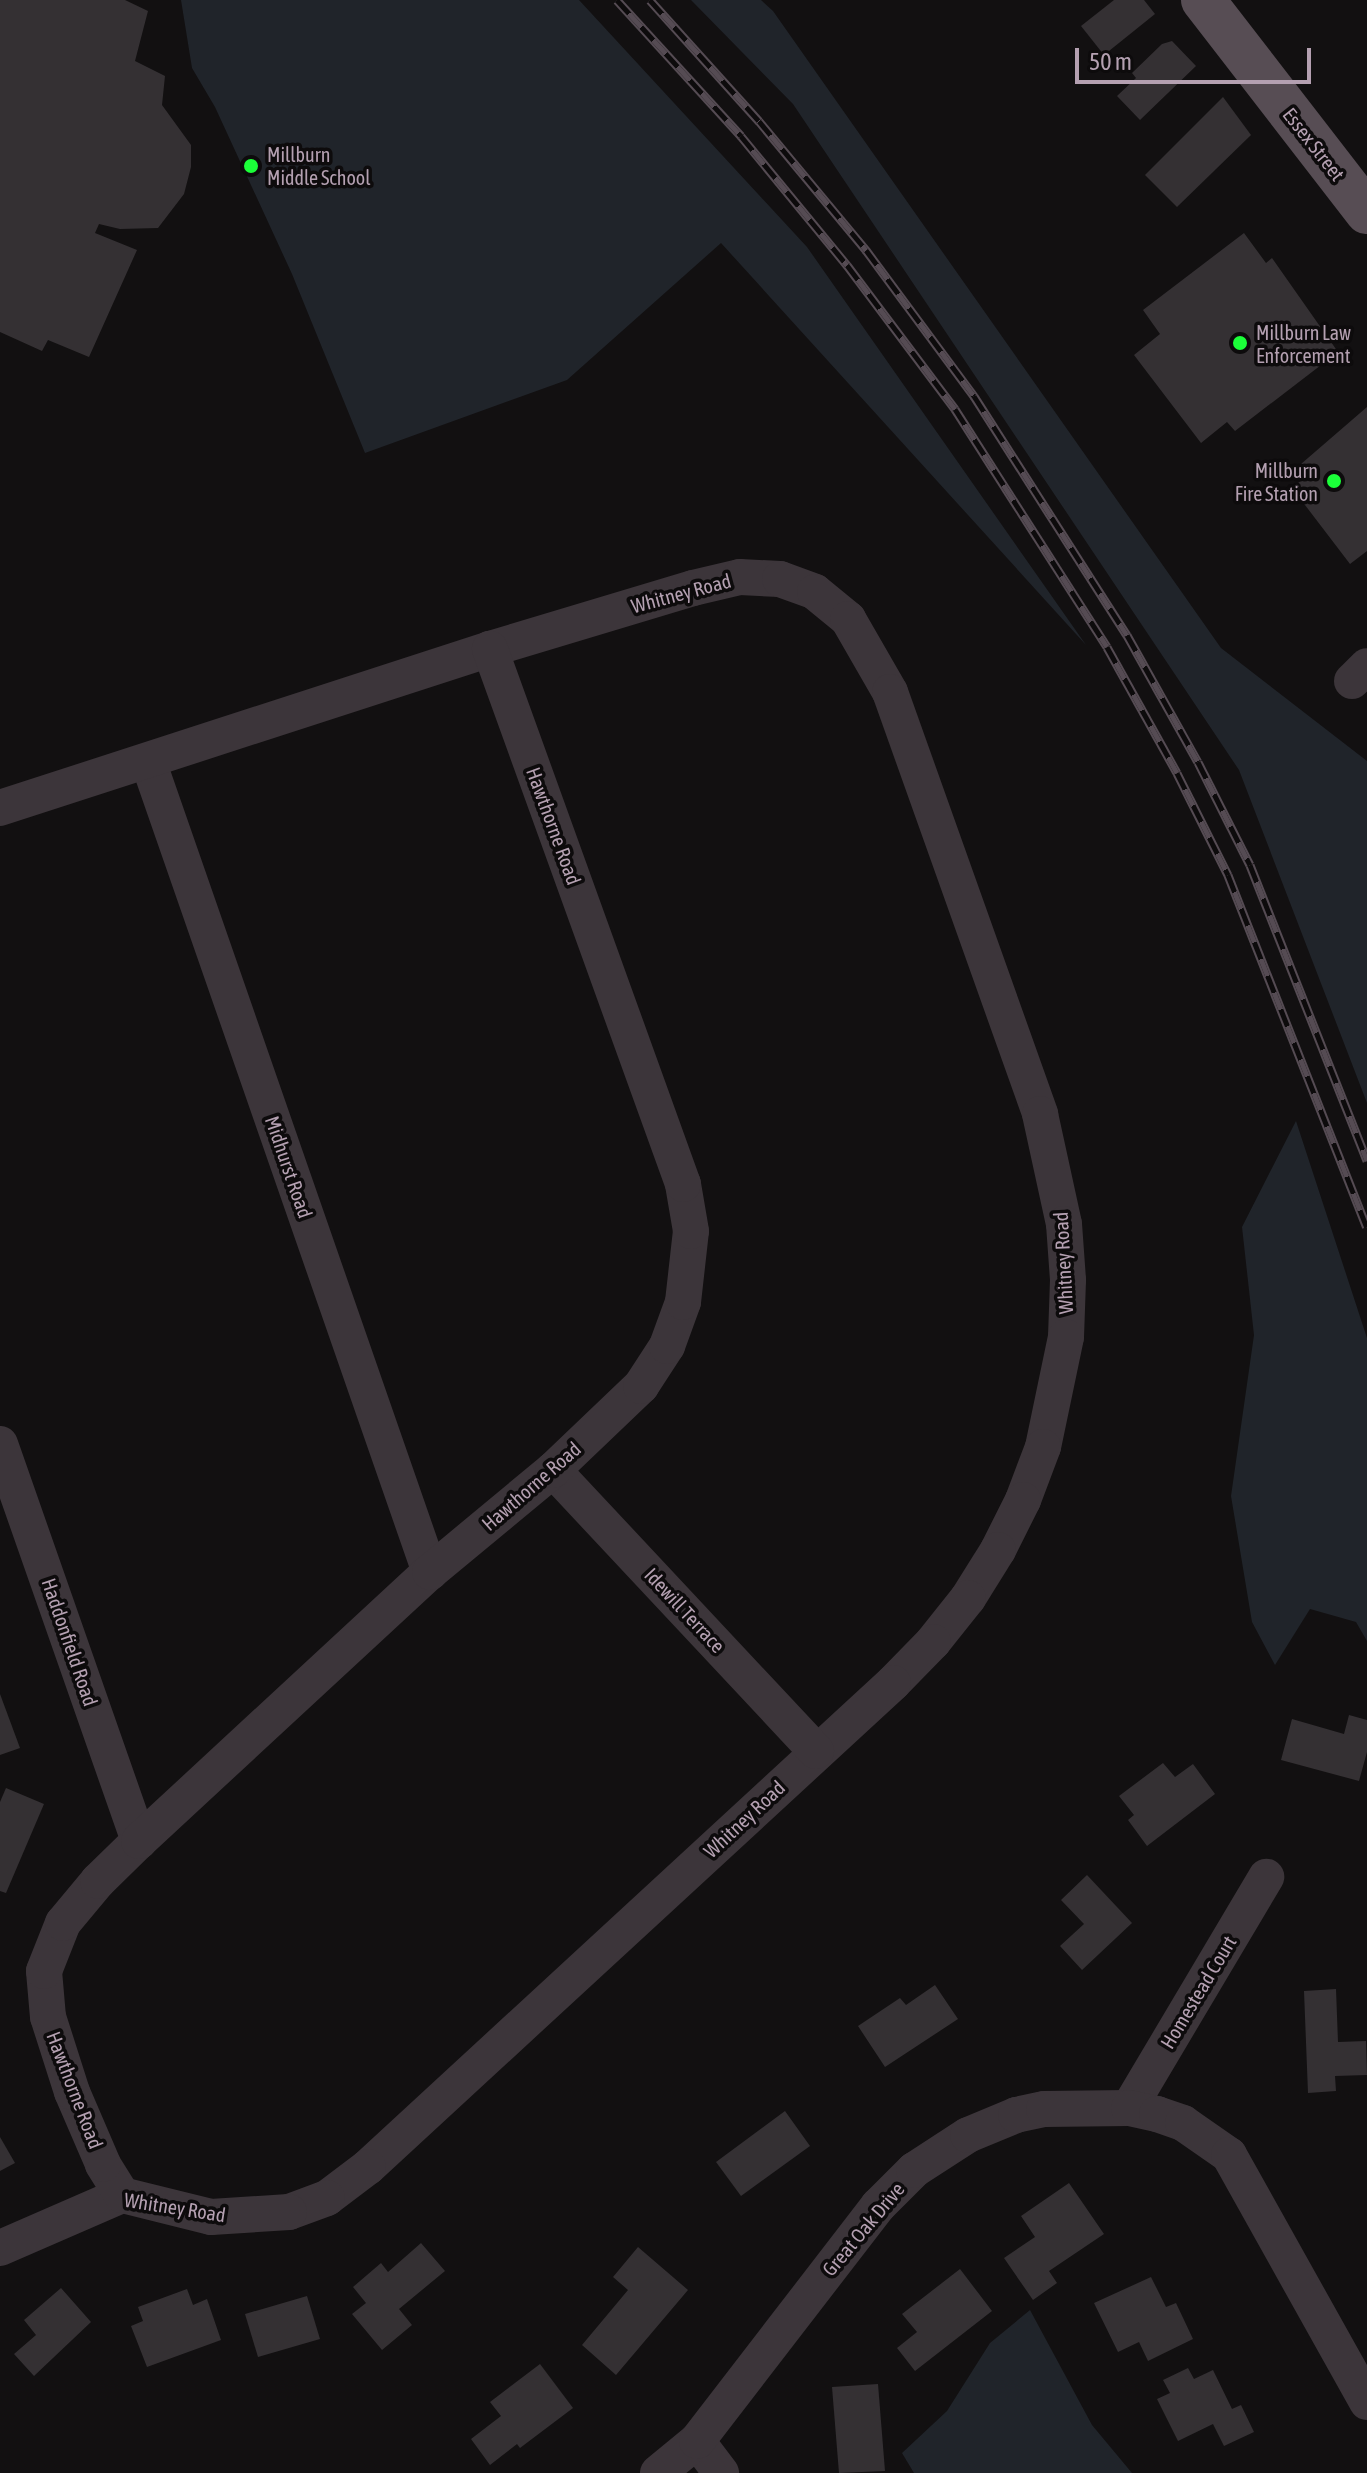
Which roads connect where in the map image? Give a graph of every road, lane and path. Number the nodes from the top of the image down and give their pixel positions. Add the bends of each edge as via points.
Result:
1 (1219, 6) edge
2 (1367, 212) edge
3 (490, 649) junction
4 (148, 761) junction
5 (0, 808) edge
6 (0, 1444) edge
7 (553, 1470) junction
8 (430, 1572) junction
9 (816, 1751) junction
10 (139, 1841) junction
11 (1266, 1877) dead end
12 (1129, 2108) junction
13 (122, 2195) junction
14 (0, 2248) edge
15 (1367, 2402) edge
16 (697, 2441) junction
17 (658, 2473) edge
18 (721, 2473) edge

1 - 2 main road, Essex Street
3 - 4 street, Whitney Road
3 - 7 street, Hawthorne Road via 683,1184 691,1231 683,1302 655,1367
3 - 9 street, Whitney Road via 740,577 780,579 815,592 848,619 890,692 1040,1114 1064,1224 1068,1280 1066,1337 1043,1447 1017,1512 968,1598 893,1683
4 - 5 street, Whitney Road
4 - 8 street, Midhurst Road
6 - 10 street, Haddonfield Road
7 - 8 street, Hawthorne Road
7 - 9 street, Idewill Terrace
8 - 10 street, Hawthorne Road
9 - 13 street, Whitney Road via 513,2036 327,2198 289,2212 211,2217
10 - 13 street, Hawthorne Road via 63,1923 44,1971 57,2051 103,2164
11 - 12 street, Homestead Court
12 - 15 street, Great Oak Drive via 1183,2123 1229,2155
12 - 16 street, Great Oak Drive via 1071,2106 1016,2115 968,2135 914,2170 878,2206
13 - 14 street, Whitney Road
16 - 17 street, Great Oak Drive
16 - 18 street

